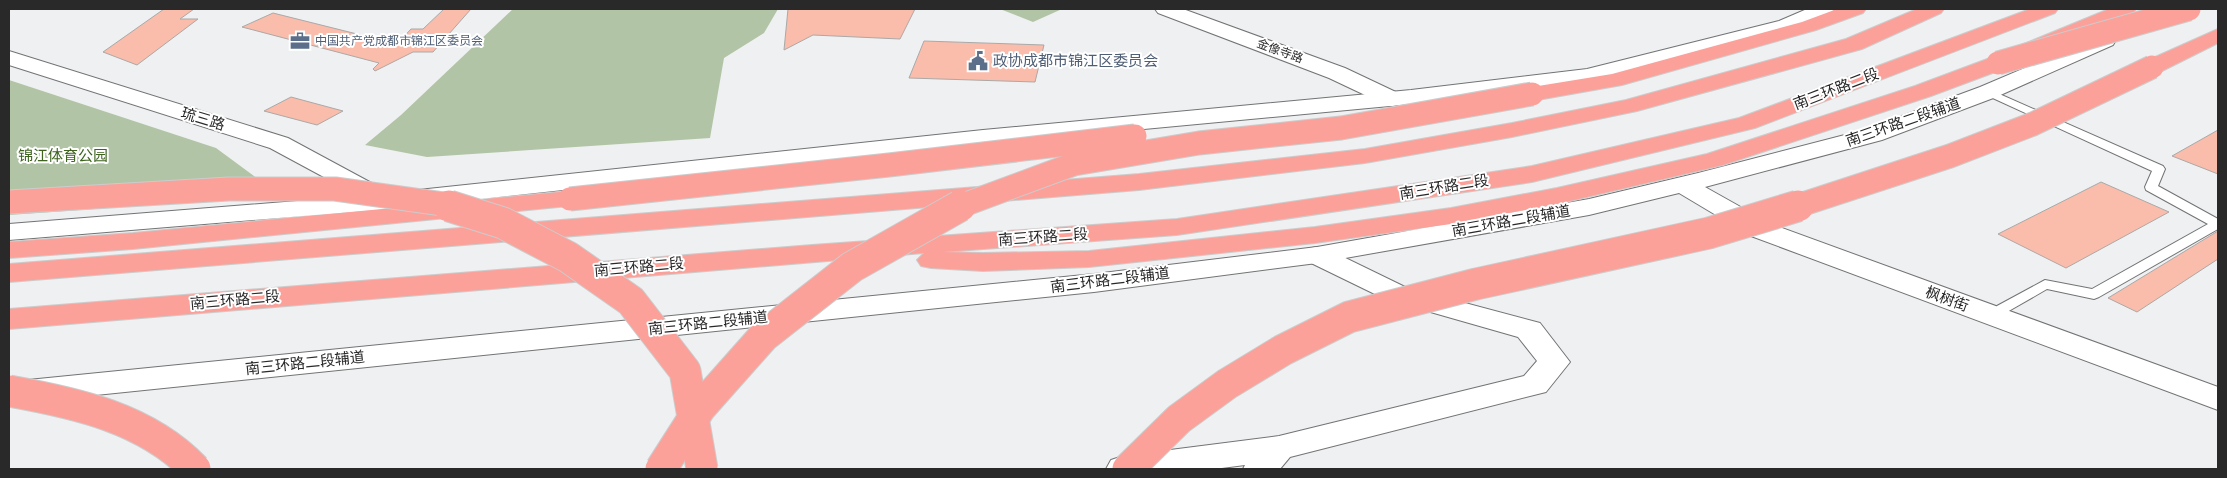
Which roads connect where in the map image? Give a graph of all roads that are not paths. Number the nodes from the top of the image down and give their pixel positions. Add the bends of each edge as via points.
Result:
1 (1165, 9) edge
2 (1824, 9) edge
3 (1856, 9) edge
4 (1934, 9) edge
5 (2126, 9) edge
6 (2178, 9) edge
7 (2189, 9) edge
8 (2046, 10) edge
9 (2218, 35) edge
10 (9, 58) edge
11 (1998, 62) junction
12 (1587, 76) junction
13 (1988, 92) junction
14 (1532, 94) junction
15 (1392, 99) junction
16 (1235, 128) junction
17 (894, 147) junction
18 (1416, 148) junction
19 (1693, 183) junction
20 (388, 201) junction
21 (9, 202) edge
22 (9, 232) edge
23 (1316, 245) junction
24 (9, 250) edge
25 (812, 253) junction
26 (9, 273) edge
27 (2002, 308) junction
28 (9, 319) edge
29 (2218, 387) edge
30 (9, 392) edge
31 (2218, 399) edge
32 (1269, 459) edge
33 (195, 469) edge
34 (661, 469) edge
35 (702, 469) edge
36 (1123, 469) edge
37 (1128, 469) edge

1 - 15 main road, 金像寺路 via 1337,73
2 - 12 main road via 1786,25
3 - 14 highway via 1809,26 1614,80
4 - 18 highway via 1854,44 1628,106
5 - 11 highway, bridge
6 - 13 main road, 南三环路二段辅道
7 - 11 highway, bridge
8 - 25 highway, 南三环路二段 via 1747,123 1532,174 1177,227
9 - 37 highway, bridge via 2033,124 1843,192 1709,233 1476,284 1349,317 1283,350 1227,384 1179,419
10 - 20 main road, 琉三路 via 279,143
11 - 23 highway via 1923,91 1714,160
12 - 15 main road
12 - 16 main road via 1388,113
13 - 19 main road, 南三环路二段辅道 via 1873,135
13 - 27 lane via 2159,168 2151,187 2218,224 2094,294 2045,284
14 - 24 highway, bridge via 1337,112 570,199
14 - 34 highway, bridge via 1341,128 1199,143 1074,164 960,206 852,267 764,336 700,408
15 - 17 main road
16 - 17 main road via 1063,141
16 - 18 highway
17 - 20 main road
18 - 26 highway via 1139,182
19 - 23 main road, 南三环路二段辅道 via 1589,207
19 - 27 main road, 枫树街 via 1777,223
19 - 31 main road, 枫树街 via 1761,230
20 - 22 main road
21 - 35 highway, bridge via 229,189 335,189 443,204 504,223 568,257 631,301 685,372
23 - 25 highway via 983,262
23 - 30 main road, 南三环路二段辅道 via 1094,283
23 - 32 main road via 1395,293 1529,330 1554,362 1535,384
25 - 28 highway, 南三环路二段
27 - 29 main road, 枫树街
30 - 33 highway, bridge via 83,405 140,429 185,455
32 - 36 main road

